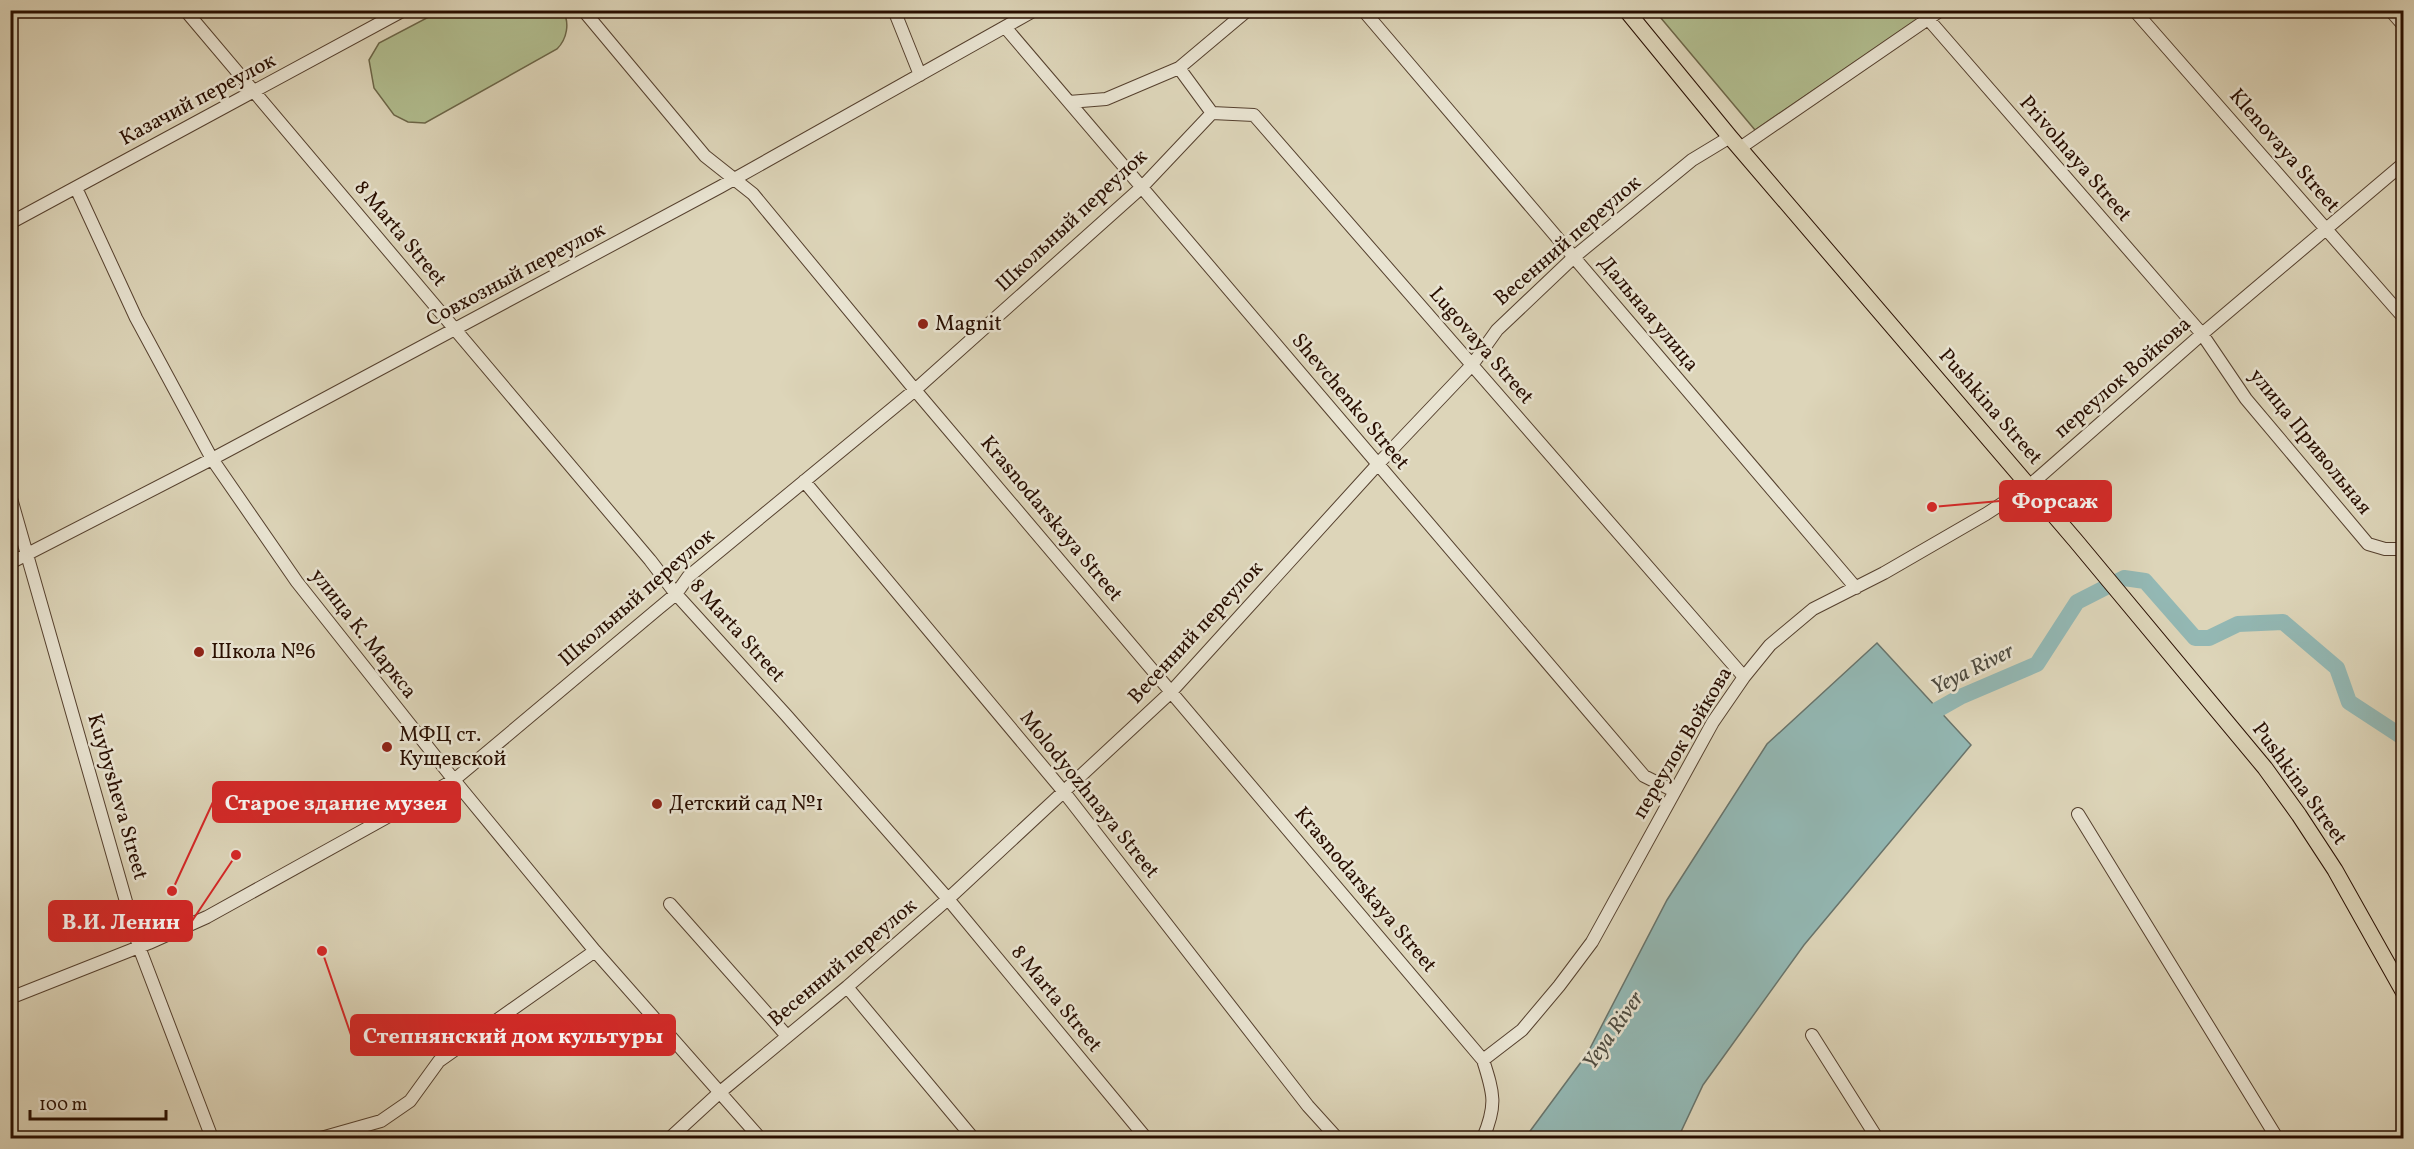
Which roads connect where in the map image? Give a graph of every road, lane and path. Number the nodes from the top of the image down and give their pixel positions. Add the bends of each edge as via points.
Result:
1 (185, 10) edge
2 (404, 10) edge
3 (583, 10) edge
4 (894, 10) edge
5 (1035, 10) edge
6 (1248, 10) edge
7 (1364, 10) edge
8 (1626, 10) edge
9 (1918, 10) edge
10 (1941, 10) edge
11 (2134, 10) edge
12 (2390, 10) edge
13 (1929, 20) junction
14 (2403, 26) edge
15 (1005, 27) junction
16 (1179, 68) junction
17 (920, 75) junction
18 (254, 92) junction
19 (1069, 102) junction
20 (1212, 113) junction
21 (1735, 142) junction
22 (2403, 163) edge
23 (733, 180) junction
24 (1142, 187) junction
25 (76, 188) junction
26 (10, 223) edge
27 (2326, 229) junction
28 (1574, 257) junction
29 (2403, 318) edge
30 (455, 330) junction
31 (2202, 334) junction
32 (1472, 365) junction
33 (915, 390) junction
34 (212, 459) junction
35 (1378, 464) junction
36 (804, 481) junction
37 (2029, 486) junction
38 (10, 495) edge
39 (2403, 549) edge
40 (28, 555) junction
41 (10, 563) edge
42 (1856, 588) junction
43 (676, 594) junction
44 (1744, 676) junction
45 (1171, 692) junction
46 (454, 780) junction
47 (1674, 791) junction
48 (1064, 792) junction
49 (2078, 814) dead end
50 (948, 899) junction
51 (670, 904) dead end
52 (139, 947) junction
53 (595, 951) junction
54 (847, 987) junction
55 (2403, 993) edge
56 (10, 998) edge
57 (1812, 1035) dead end
58 (787, 1036) junction
59 (1483, 1060) junction
60 (719, 1093) junction
61 (353, 1128) junction
62 (212, 1138) edge
63 (321, 1138) edge
64 (360, 1138) edge
65 (670, 1138) edge
66 (760, 1138) edge
67 (973, 1138) edge
68 (1146, 1138) edge
69 (1336, 1138) edge
70 (1483, 1138) edge
71 (1877, 1138) edge
72 (2277, 1138) edge

1 - 18 street, 8 Marta Street
2 - 18 street, Казачий переулок
3 - 23 street, Krasnodarskaya Street via 705,156
4 - 17 street
5 - 15 street, Совхозный переулок
6 - 16 street
7 - 28 street, Дальная улица
8 - 21 main road, Pushkina Street
9 - 13 street, Privolnaya Street
10 - 13 street, Весенний переулок
11 - 27 street, Klenovaya Street
12 - 14 street
13 - 21 street, Весенний переулок
13 - 31 street, Privolnaya Street
15 - 17 street, Совхозный переулок
15 - 19 street, Shevchenko Street
16 - 19 street via 1106,99
16 - 20 street
17 - 23 street, Совхозный переулок
18 - 25 street, Казачий переулок
18 - 30 street, 8 Marta Street
19 - 24 street, Shevchenko Street
20 - 24 street, Школьный переулок
20 - 32 street, Lugovaya Street via 1254,115
21 - 28 street, Весенний переулок via 1692,160
21 - 37 main road, Pushkina Street
22 - 27 street, переулок Войкова
23 - 30 street, Совхозный переулок
23 - 33 street, Krasnodarskaya Street via 753,194
24 - 33 street, Школьный переулок
24 - 35 street, Shevchenko Street
25 - 26 street, Казачий переулок
25 - 34 street, улица К. Маркса via 136,318
27 - 29 street, Klenovaya Street
27 - 31 street, переулок Войкова
28 - 32 street, Весенний переулок via 1497,330
28 - 42 street, Дальная улица
30 - 34 street, Совхозный переулок
30 - 43 street, 8 Marta Street
31 - 37 street, переулок Войкова
31 - 39 street, улица Привольная via 2246,399 2368,544
32 - 35 street, Весенний переулок
32 - 44 street, Lugovaya Street
33 - 36 street, Школьный переулок
33 - 45 street, Krasnodarskaya Street
34 - 40 street, Совхозный переулок
34 - 46 street, улица К. Маркса via 297,582
35 - 45 street, Весенний переулок
35 - 47 street, Shevchenko Street via 1644,776
36 - 43 street, Школьный переулок via 688,578
36 - 48 street, Molodyozhnaya Street
37 - 42 street, переулок Войкова
37 - 55 main road, Pushkina Street via 2265,768 2335,870
38 - 40 street, Kuybysheva Street
40 - 41 street, Совхозный переулок
40 - 52 street, Kuybysheva Street
42 - 44 street, переулок Войкова via 1814,609 1770,645
43 - 46 street, Школьный переулок
43 - 50 street, 8 Marta Street
44 - 47 street, переулок Войкова
45 - 48 street, Весенний переулок
45 - 59 street, Krasnodarskaya Street
46 - 52 street, Школьный переулок via 207,917
46 - 53 street, улица К. Маркса
47 - 59 street, переулок Войкова via 1592,942 1522,1030
48 - 50 street, Весенний переулок
48 - 69 street, Molodyozhnaya Street
49 - 72 street
50 - 54 street, Весенний переулок
50 - 68 street, 8 Marta Street
51 - 58 street
52 - 56 street, Школьный переулок
52 - 62 street, Kuybysheva Street
53 - 60 street, улица К. Маркса
53 - 61 street via 440,1061 410,1101 381,1121
54 - 58 street, Весенний переулок
54 - 67 street
57 - 71 street
58 - 60 street, Весенний переулок
59 - 70 street via 1492,1088 1492,1115
60 - 65 street, Весенний переулок
60 - 66 street, улица К. Маркса
61 - 63 street
61 - 64 street

